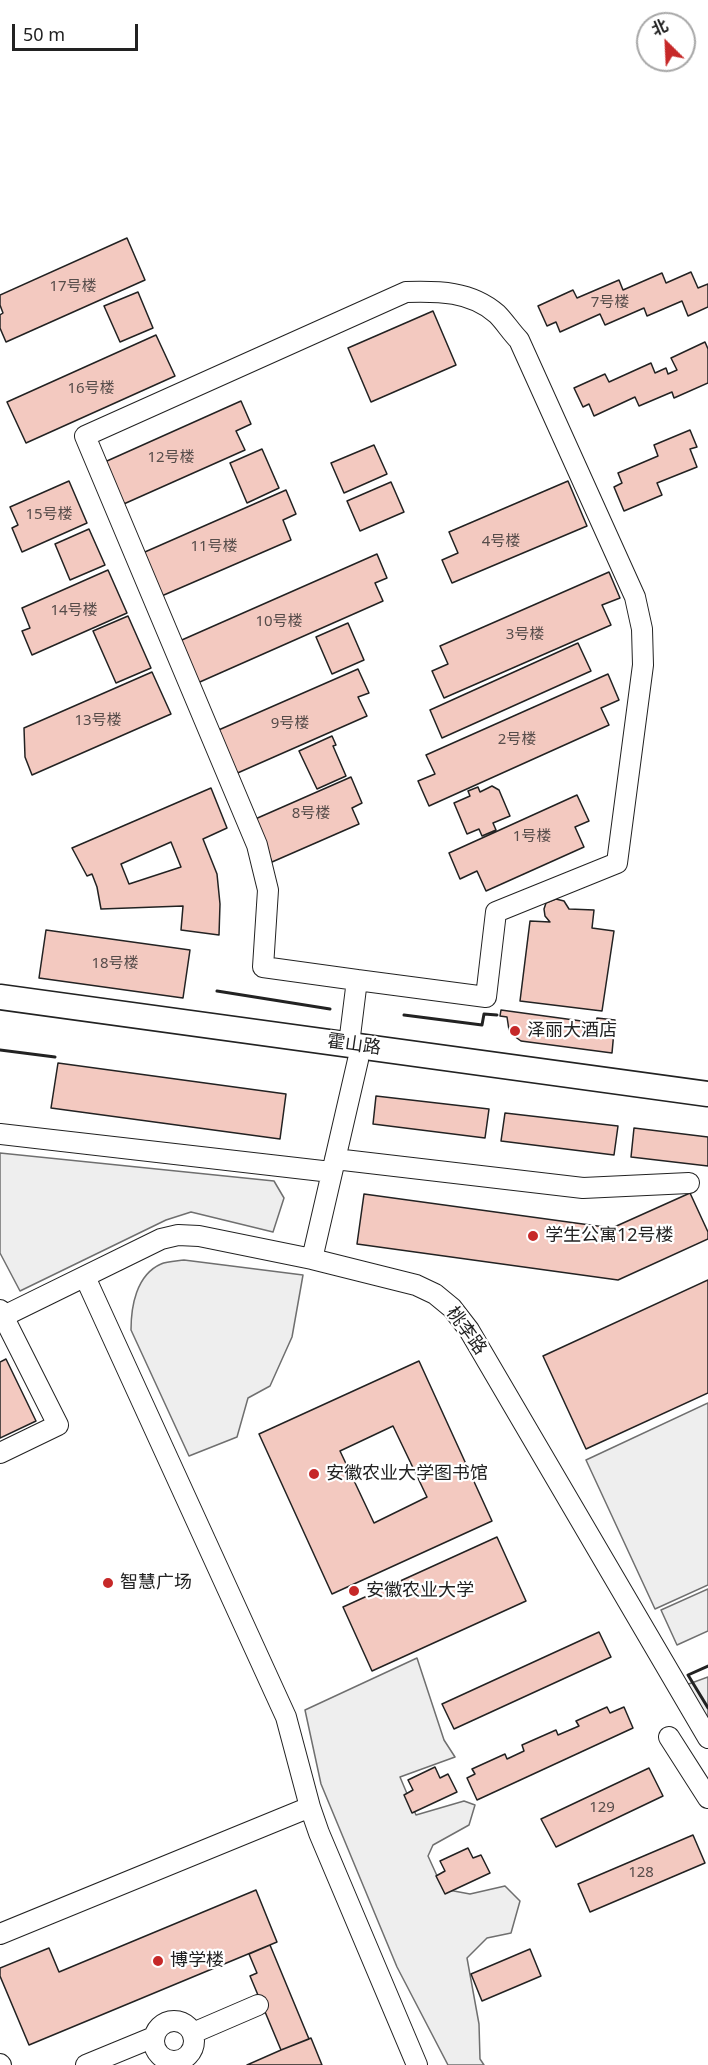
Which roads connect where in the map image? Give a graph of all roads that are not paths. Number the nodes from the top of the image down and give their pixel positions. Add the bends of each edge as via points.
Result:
1 (357, 980) junction
2 (0, 997) edge
3 (0, 1013) edge
4 (353, 1052) junction
5 (708, 1094) edge
6 (708, 1106) edge
7 (0, 1134) edge
8 (333, 1165) junction
9 (689, 1183) dead end
10 (312, 1259) junction
11 (85, 1276) junction
12 (1, 1314) edge
13 (0, 1453) edge
14 (669, 1737) dead end
15 (708, 1738) edge
16 (708, 1798) edge
17 (310, 1807) junction
18 (0, 1934) edge
19 (258, 2005) dead end
20 (193, 2033) junction
21 (154, 2037) junction
22 (86, 2065) edge
23 (417, 2065) edge

1 - 1 street via 486,997 496,912 617,863 643,665 642,628 635,597 519,340 496,314 470,298 440,291 406,292 86,436 257,845 268,890 263,967
1 - 4 street
2 - 4 main road, 霍山路
3 - 4 main road, 霍山路
4 - 5 main road, 霍山路
4 - 6 main road, 霍山路
4 - 8 street
7 - 8 street
8 - 9 street via 584,1188
8 - 10 street
10 - 11 street, 桃李路 via 178,1235 161,1239
10 - 15 street, 桃李路 via 417,1285 452,1308 469,1330
11 - 12 street, 桃李路
11 - 17 street via 286,1717
12 - 13 street via 58,1425
14 - 16 street
17 - 18 street
17 - 23 street
19 - 20 street
20 - 21 street via 186,2024 173,2020 161,2025
20 - 21 street via 193,2048 178,2061 159,2055
21 - 22 street

